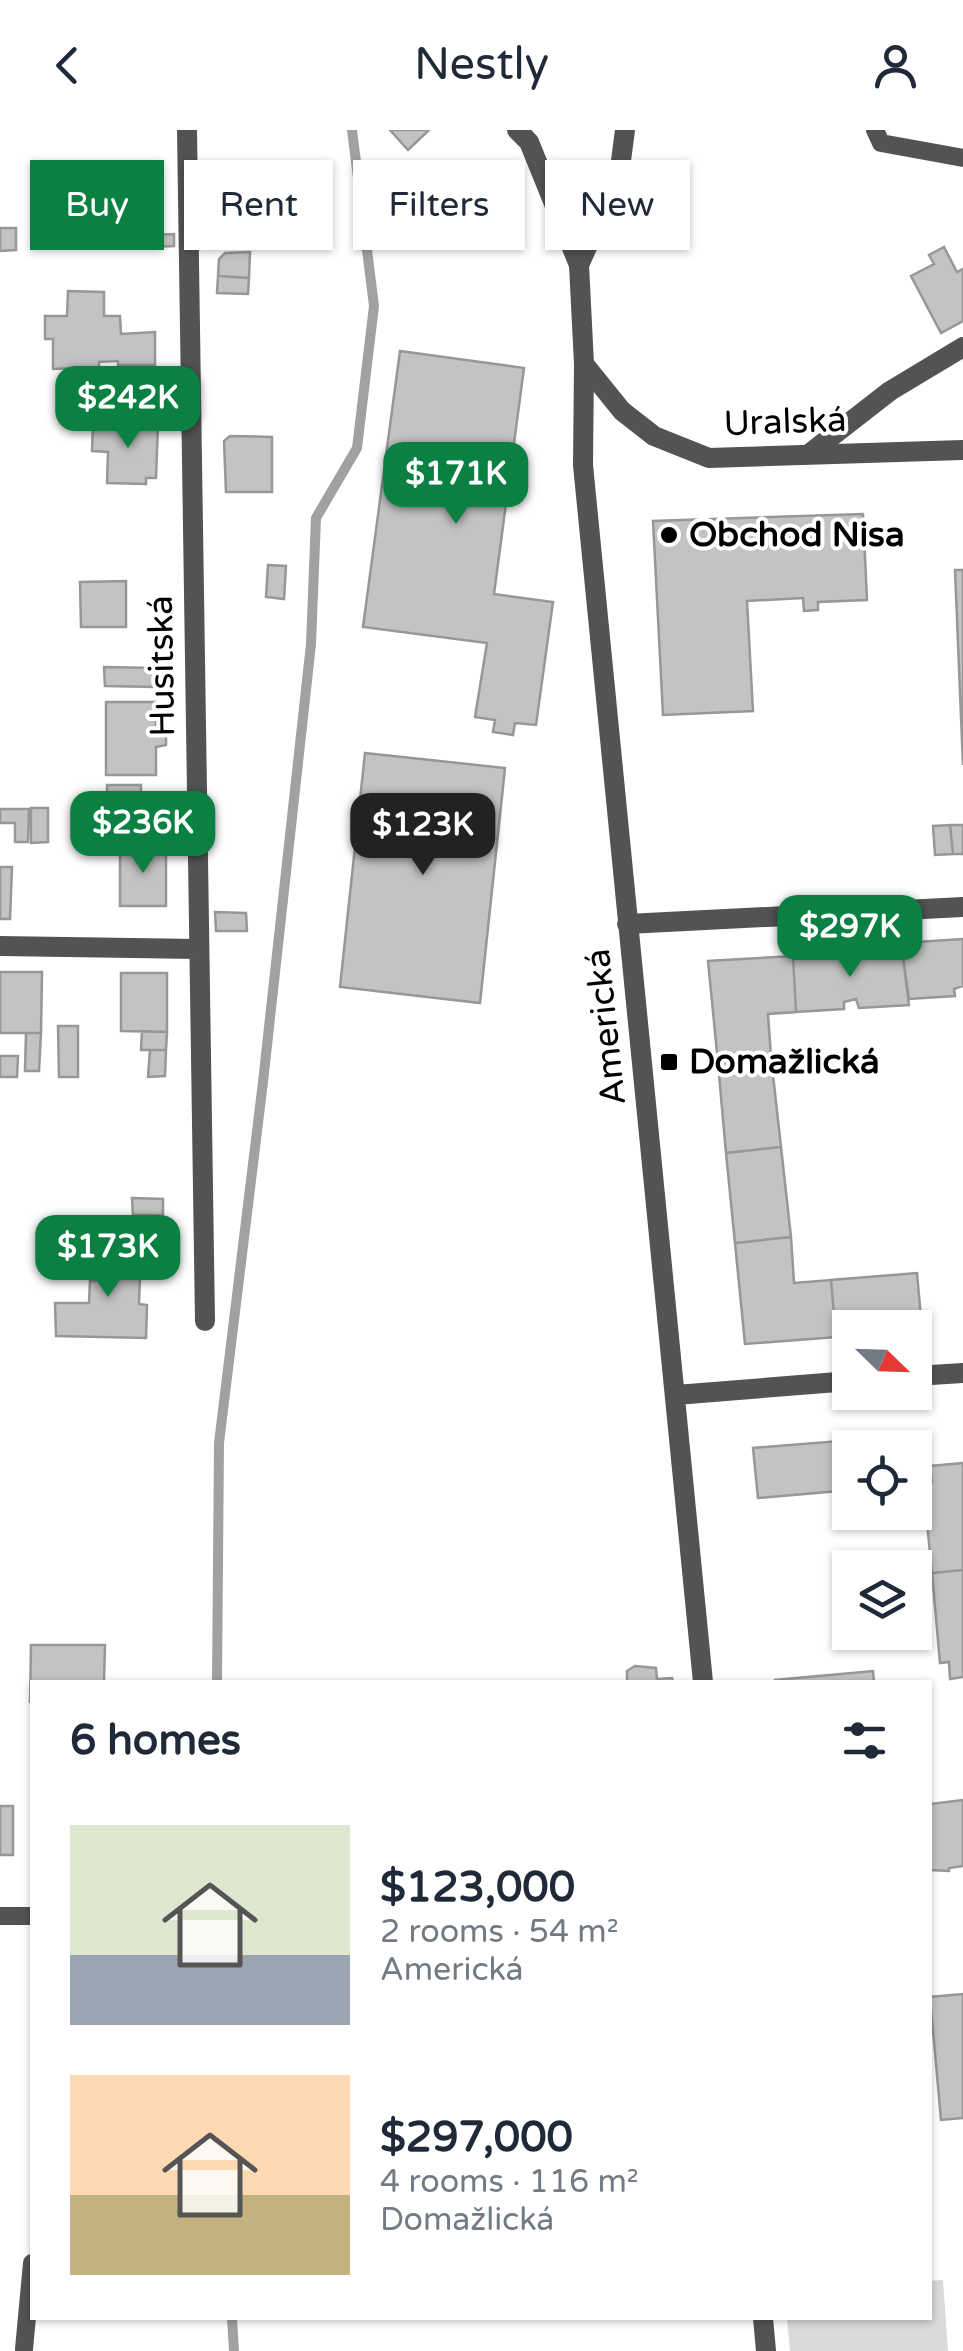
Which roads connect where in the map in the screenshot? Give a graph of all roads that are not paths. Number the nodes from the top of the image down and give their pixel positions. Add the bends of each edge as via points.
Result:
1 (188, 130) edge
2 (517, 130) edge
3 (625, 130) edge
4 (874, 130) edge
5 (963, 158) edge
6 (579, 265) junction
7 (963, 346) edge
8 (584, 364) junction
9 (963, 450) edge
10 (808, 454) junction
11 (963, 907) edge
12 (627, 924) junction
13 (0, 946) edge
14 (198, 949) junction
15 (205, 1322) dead end
16 (963, 1373) edge
17 (932, 1375) edge
18 (832, 1382) edge
19 (676, 1394) junction
20 (703, 1680) edge
21 (0, 1916) edge
22 (30, 1916) edge
23 (30, 2284) edge
24 (763, 2320) edge
25 (24, 2349) edge
26 (766, 2351) edge

1 - 14 street, Husitská
2 - 6 street via 529,142
3 - 6 street via 619,176
4 - 5 lane via 881,143
6 - 8 street, Americká
7 - 10 street via 890,390
8 - 10 street, Uralská via 622,411 654,436 709,458
8 - 12 street, Americká via 583,466
9 - 10 street, Uralská
11 - 12 street
12 - 19 street, Americká
13 - 14 street
14 - 15 street, Husitská
16 - 17 street
18 - 19 street
19 - 20 street, Americká
21 - 22 lane
23 - 25 lane
24 - 26 street

